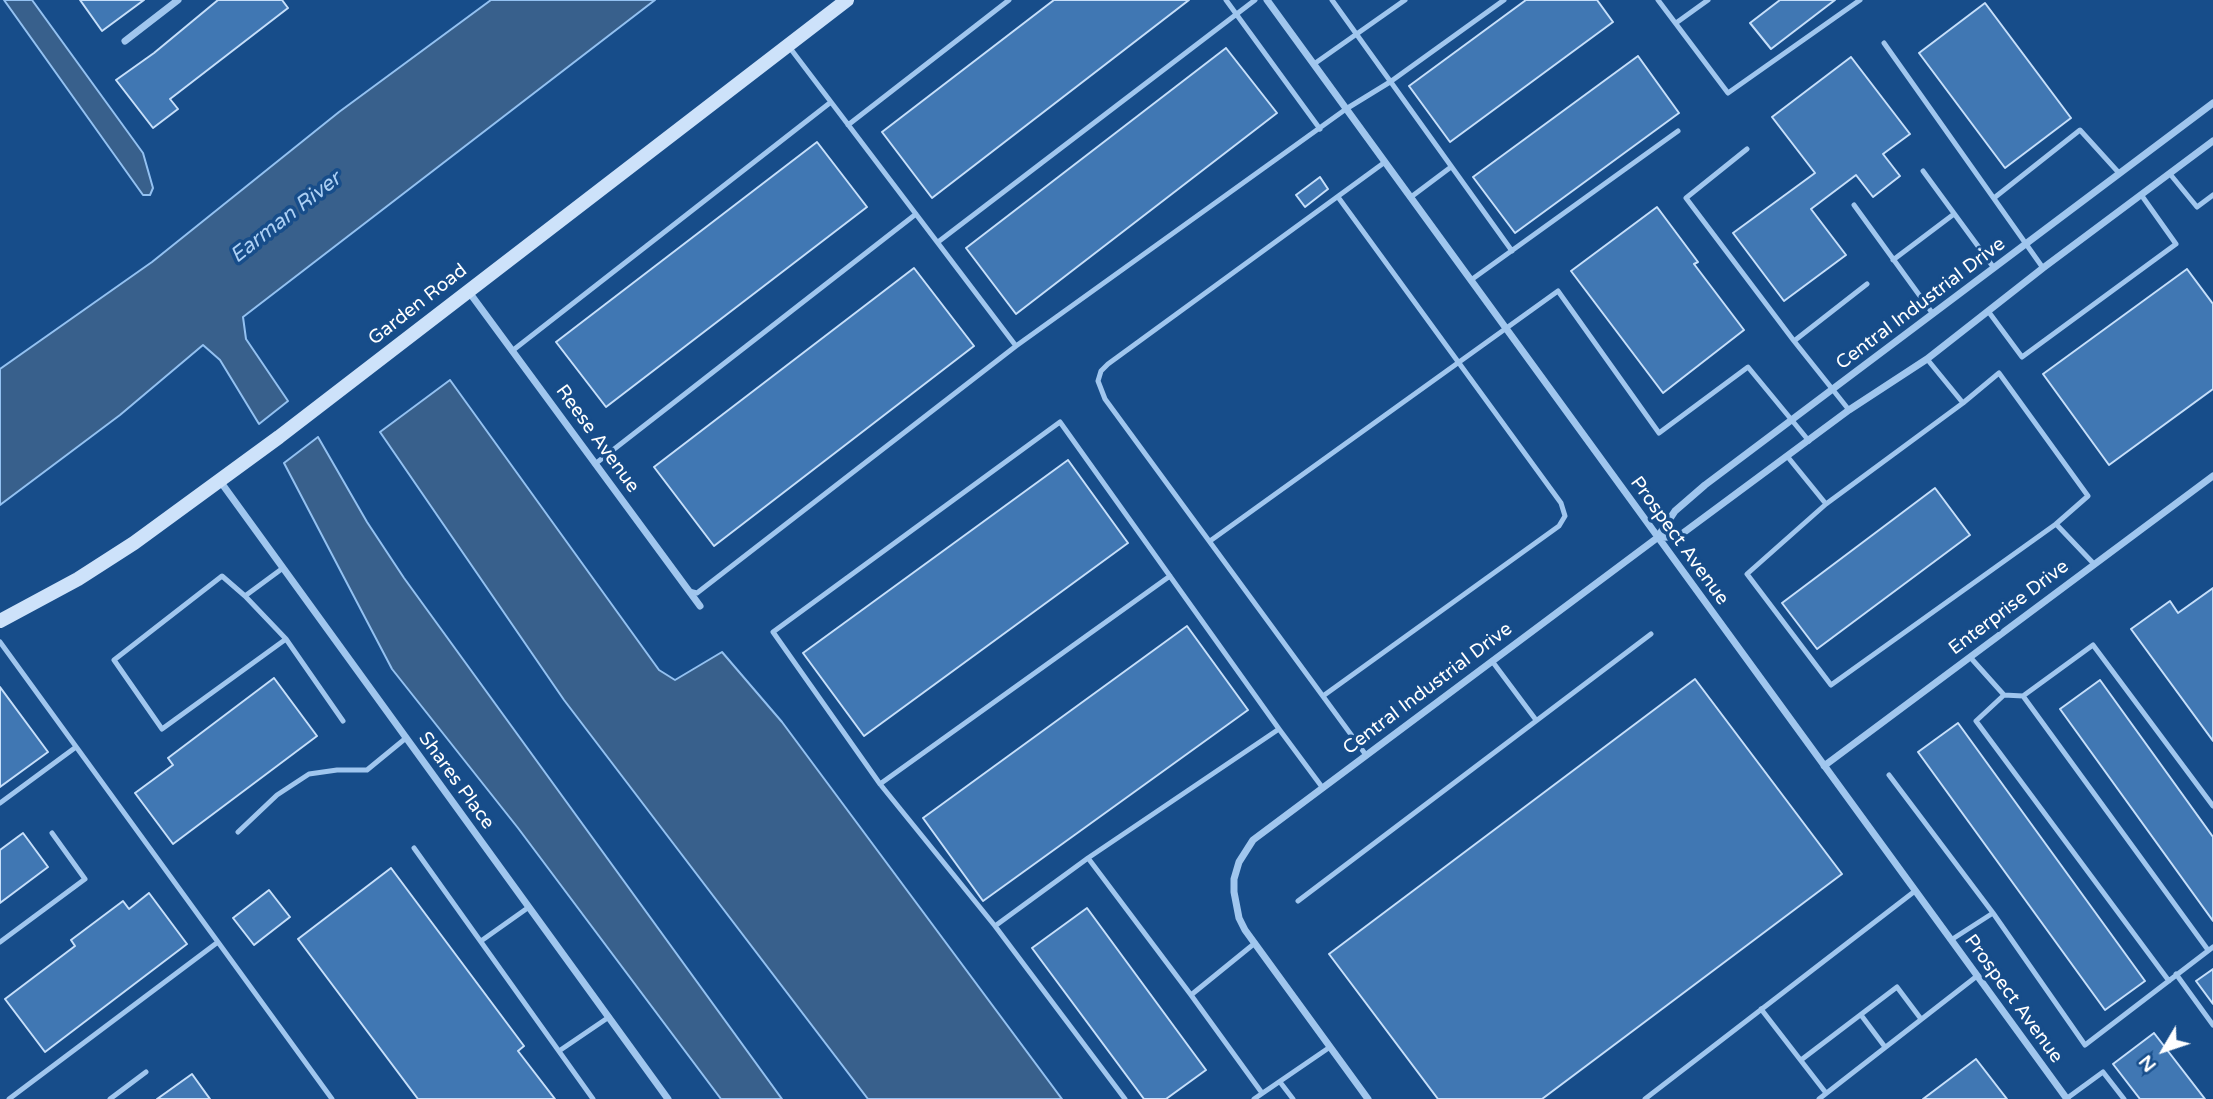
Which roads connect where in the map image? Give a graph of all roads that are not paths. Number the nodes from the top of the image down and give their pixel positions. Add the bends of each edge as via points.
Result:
1 (847, 0) edge
2 (1009, 0) edge
3 (1226, 0) edge
4 (1255, 0) edge
5 (1267, 0) edge
6 (1332, 0) edge
7 (1405, 0) edge
8 (1504, 0) edge
9 (1658, 0) edge
10 (1708, 0) edge
11 (1860, 0) edge
12 (173, 2) edge
13 (1237, 13) junction
14 (1676, 23) junction
15 (1357, 34) junction
16 (125, 41) dead end
17 (1884, 43) dead end
18 (788, 45) junction
19 (1314, 64) junction
20 (1390, 82) junction
21 (831, 102) junction
22 (2213, 103) edge
23 (1346, 109) junction
24 (848, 125) junction
25 (1320, 129) junction
26 (1678, 131) dead end
27 (2213, 141) edge
28 (1747, 149) dead end
29 (1385, 162) junction
30 (1451, 167) junction
31 (1923, 171) dead end
32 (2119, 173) junction
33 (2170, 174) junction
34 (2213, 195) edge
35 (2142, 196) junction
36 (1338, 197) junction
37 (1411, 197) junction
38 (1994, 198) junction
39 (1854, 205) dead end
40 (916, 214) junction
41 (1954, 214) junction
42 (938, 242) junction
43 (2026, 244) junction
44 (1512, 251) junction
45 (1893, 260) junction
46 (1994, 268) junction
47 (2043, 268) junction
48 (1471, 280) junction
49 (1867, 284) dead end
50 (468, 291) junction
51 (1988, 312) junction
52 (1933, 314) junction
53 (1506, 329) junction
54 (1794, 341) junction
55 (1016, 346) junction
56 (512, 351) junction
57 (1927, 359) junction
58 (1457, 362) junction
59 (1832, 390) junction
60 (1963, 402) junction
61 (1849, 410) junction
62 (1792, 420) junction
63 (1809, 441) junction
64 (1787, 456) junction
65 (595, 464) junction
66 (2213, 475) edge
67 (219, 481) junction
68 (1826, 504) junction
69 (2056, 524) junction
70 (1657, 538) junction
71 (1210, 541) junction
72 (2094, 564) junction
73 (283, 568) junction
74 (1170, 576) junction
75 (689, 592) junction
76 (245, 596) junction
77 (700, 606) dead end
78 (0, 621) edge
79 (1651, 634) dead end
80 (286, 639) junction
81 (0, 642) edge
82 (1970, 657) junction
83 (1492, 661) junction
84 (2004, 695) junction
85 (1323, 696) junction
86 (2023, 696) junction
87 (1536, 720) junction
88 (343, 721) dead end
89 (1279, 729) junction
90 (406, 738) junction
91 (76, 747) junction
92 (1366, 755) junction
93 (1824, 765) junction
94 (1889, 775) dead end
95 (880, 783) junction
96 (1322, 788) junction
97 (0, 803) edge
98 (2213, 806) edge
99 (238, 832) dead end
100 (52, 833) dead end
101 (414, 848) dead end
102 (1088, 858) junction
103 (1915, 891) junction
104 (1298, 901) dead end
105 (529, 907) junction
106 (1993, 914) junction
107 (995, 926) junction
108 (1951, 940) junction
109 (481, 941) junction
110 (0, 942) edge
111 (218, 942) junction
112 (1255, 943) junction
113 (2210, 948) edge
114 (2176, 974) junction
115 (1976, 976) junction
116 (2169, 981) junction
117 (1191, 995) junction
118 (1762, 1009) junction
119 (1861, 1015) junction
120 (609, 1017) junction
121 (1921, 1019) junction
122 (2213, 1025) edge
123 (1330, 1047) junction
124 (1885, 1047) junction
125 (559, 1051) junction
126 (1801, 1060) junction
127 (146, 1072) dead end
128 (1280, 1082) junction
129 (1262, 1093) junction
130 (1826, 1093) junction
131 (9, 1099) edge
132 (110, 1099) edge
133 (332, 1099) edge
134 (593, 1099) edge
135 (668, 1099) edge
136 (1125, 1099) edge
137 (1254, 1099) edge
138 (1293, 1099) edge
139 (1368, 1099) edge
140 (1645, 1099) edge
141 (1819, 1099) edge
142 (2066, 1099) edge
143 (2124, 1099) edge

1 - 18 street, Garden Road
2 - 24 lane
3 - 13 lane
4 - 13 lane
5 - 19 street, Prospect Avenue
6 - 15 lane
7 - 15 lane
8 - 20 lane
9 - 14 lane
10 - 14 lane
11 - 14 lane via 1728,93
12 - 16 street
13 - 25 lane
13 - 42 lane
15 - 19 lane
15 - 20 lane
17 - 38 lane
18 - 21 lane
18 - 50 street, Garden Road
19 - 23 street, Prospect Avenue
20 - 23 lane
20 - 30 lane
21 - 24 lane
21 - 56 lane
22 - 32 street, Central Industrial Drive
23 - 25 lane
23 - 29 street, Prospect Avenue
24 - 40 lane
25 - 55 lane
26 - 44 lane
27 - 33 street, Central Industrial Drive
28 - 54 lane via 1686,198
29 - 36 lane
29 - 37 street, Prospect Avenue
30 - 37 lane
30 - 44 lane
31 - 41 lane
32 - 38 lane via 2080,130
32 - 43 street, Central Industrial Drive
33 - 34 lane via 2197,207
33 - 35 street, Central Industrial Drive
35 - 47 street, Central Industrial Drive
35 - 51 lane via 2176,244 2022,357
36 - 58 lane
36 - 71 lane via 1108,364 1099,376 1105,399
37 - 48 street, Prospect Avenue
38 - 43 lane
39 - 45 lane
40 - 42 lane
40 - 65 lane
41 - 45 lane
41 - 46 lane
42 - 55 lane
43 - 46 street, Central Industrial Drive
43 - 47 lane
44 - 48 lane
45 - 52 lane
46 - 52 street, Central Industrial Drive
47 - 51 street, Central Industrial Drive
48 - 53 street, Prospect Avenue
49 - 54 lane
50 - 56 street, Reese Avenue
50 - 67 street, Garden Road
51 - 57 street, Central Industrial Drive
52 - 59 street, Central Industrial Drive
53 - 58 lane
53 - 62 lane via 1558,291 1659,433 1748,367
53 - 70 street, Prospect Avenue
54 - 59 lane
55 - 75 lane via 696,593
56 - 65 street, Reese Avenue
57 - 60 lane
57 - 61 street, Central Industrial Drive
58 - 71 lane
58 - 85 lane via 1561,503 1563,522
59 - 61 lane
59 - 62 street, Central Industrial Drive
60 - 68 lane
60 - 69 lane via 1999,373 2088,496
61 - 63 street, Central Industrial Drive
62 - 63 lane
62 - 70 street, Central Industrial Drive via 1675,511
63 - 64 street, Central Industrial Drive
64 - 68 lane
64 - 70 street, Central Industrial Drive via 1679,536
65 - 75 street, Reese Avenue
66 - 72 street, Enterprise Drive
67 - 73 street, Shares Place
67 - 78 street, Garden Road via 123,551
68 - 69 lane via 1747,574 1831,685
69 - 72 lane
70 - 83 street, Central Industrial Drive
70 - 93 street, Prospect Avenue
71 - 85 lane
72 - 82 street, Enterprise Drive
73 - 76 lane
73 - 90 street, Shares Place
74 - 89 lane
74 - 95 lane
74 - 95 lane via 1060,422 772,632
75 - 77 street, Reese Avenue
76 - 80 lane
76 - 80 lane via 222,576 114,660 162,729
79 - 87 lane
80 - 88 lane
81 - 91 lane
82 - 84 lane
82 - 93 street, Enterprise Drive
83 - 87 lane
83 - 92 street, Central Industrial Drive
84 - 86 lane
84 - 116 lane via 1976,720
85 - 92 lane
86 - 98 lane via 2093,645
86 - 113 lane
87 - 104 lane
89 - 96 lane
89 - 102 lane
90 - 99 lane via 367,770 309,774 277,795
90 - 105 street, Shares Place
91 - 97 lane
91 - 111 lane
92 - 96 street, Central Industrial Drive
93 - 103 street, Prospect Avenue
94 - 106 lane
95 - 107 lane
96 - 112 street, Central Industrial Drive via 1253,840 1239,862 1234,879 1239,918
100 - 110 lane via 85,878
101 - 109 lane
102 - 107 lane
102 - 117 lane
103 - 108 street, Prospect Avenue
103 - 118 lane
105 - 109 lane
105 - 120 street, Shares Place
106 - 108 lane
106 - 116 lane via 2085,1045
107 - 136 lane
108 - 115 street, Prospect Avenue
109 - 125 lane
111 - 131 lane
111 - 133 lane
112 - 117 lane
112 - 123 street
113 - 114 lane
114 - 116 lane
114 - 122 lane
115 - 121 lane
115 - 142 street, Prospect Avenue
117 - 129 lane
118 - 126 lane
118 - 140 lane
119 - 121 lane via 1897,987
119 - 124 lane
119 - 126 lane
120 - 125 lane
120 - 135 street, Shares Place
121 - 124 lane
123 - 128 lane
123 - 139 street
124 - 130 lane
125 - 134 lane
126 - 130 lane
127 - 132 lane
128 - 129 lane
128 - 138 lane
129 - 137 lane
130 - 141 lane
142 - 143 lane via 2103,1072

